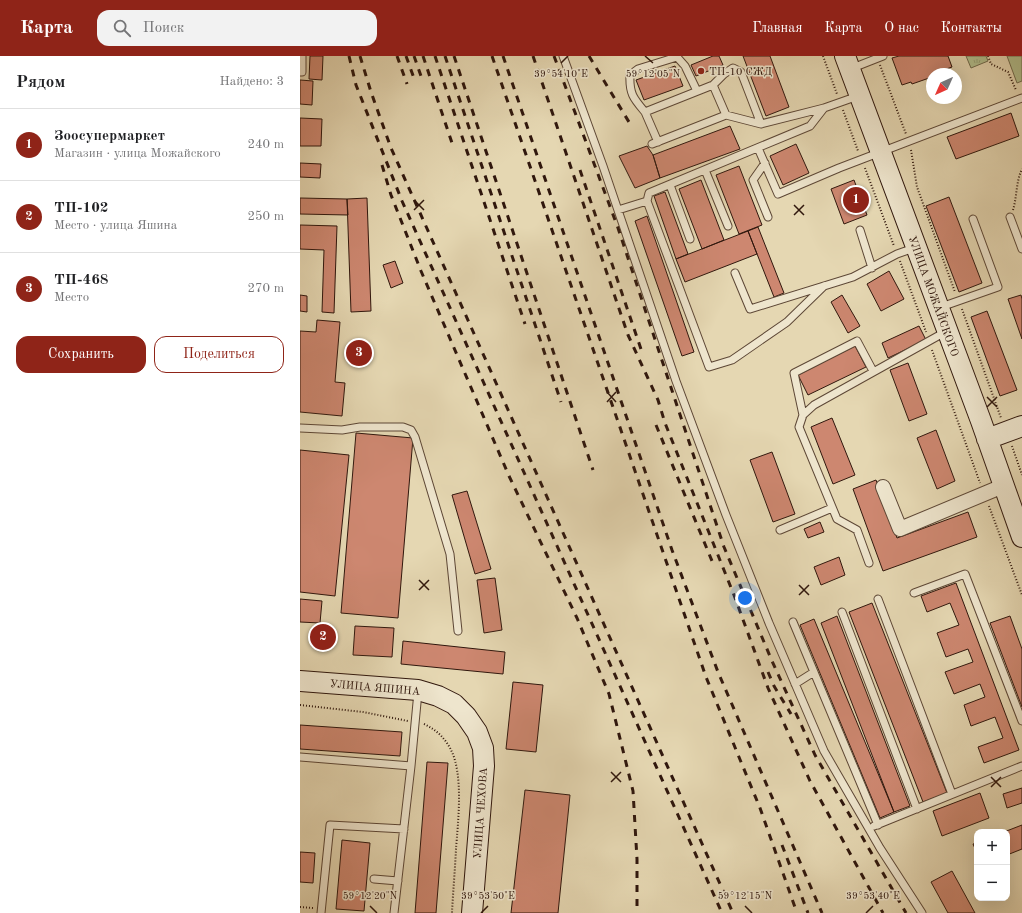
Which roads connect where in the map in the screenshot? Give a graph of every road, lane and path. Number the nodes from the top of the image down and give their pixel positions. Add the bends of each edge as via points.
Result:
1 (302, 56) edge
2 (563, 56) edge
3 (823, 56) edge
4 (988, 56) edge
5 (880, 57) edge
6 (848, 62) edge
7 (300, 72) edge
8 (713, 85) junction
9 (697, 91) junction
10 (860, 95) junction
11 (1021, 99) edge
12 (840, 102) junction
13 (824, 108) junction
14 (645, 112) junction
15 (726, 115) junction
16 (761, 124) junction
17 (909, 142) junction
18 (758, 148) junction
19 (881, 152) junction
20 (861, 159) junction
21 (765, 163) junction
22 (1022, 169) edge
23 (705, 170) junction
24 (670, 185) junction
25 (647, 202) junction
26 (618, 210) junction
27 (768, 216) dead end
28 (1010, 217) joint
29 (973, 219) dead end
30 (728, 226) dead end
31 (860, 230) dead end
32 (690, 239) dead end
33 (916, 247) junction
34 (1022, 249) edge
35 (897, 254) junction
36 (872, 268) junction
37 (735, 273) dead end
38 (824, 286) junction
39 (958, 301) junction
40 (939, 308) junction
41 (947, 331) junction
42 (928, 340) junction
43 (873, 371) junction
44 (803, 414) junction
45 (300, 428) edge
46 (1014, 429) edge
47 (987, 439) junction
48 (1022, 476) edge
49 (1003, 486) junction
50 (883, 487) dead end
51 (984, 494) junction
52 (832, 508) junction
53 (780, 530) dead end
54 (1022, 536) edge
55 (869, 563) dead end
56 (914, 593) dead end
57 (1022, 595) edge
58 (878, 599) dead end
59 (842, 612) dead end
60 (793, 622) dead end
61 (458, 631) dead end
62 (814, 672) junction
63 (300, 681) edge
64 (795, 684) junction
65 (418, 690) junction
66 (466, 716) joint
67 (1022, 721) edge
68 (300, 757) edge
69 (411, 766) junction
70 (1022, 766) edge
71 (952, 794) junction
72 (918, 809) junction
73 (878, 825) junction
74 (404, 829) junction
75 (869, 829) junction
76 (374, 879) dead end
77 (398, 881) junction
78 (300, 907) edge
79 (321, 911) edge
80 (394, 913) edge
81 (472, 913) edge
82 (922, 913) edge

1 - 7 lane
2 - 26 lane
3 - 12 path
4 - 11 path via 991,64 1008,72
5 - 6 lane
5 - 17 path
6 - 10 main road, УЛИЦА МОЖАЙСКОГО
8 - 9 lane
8 - 15 lane
8 - 16 lane via 733,68 741,72
9 - 14 lane
9 - 14 lane via 685,66 677,57 638,69 630,76 630,88 633,98
10 - 12 lane
10 - 19 main road, УЛИЦА МОЖАЙСКОГО
11 - 17 lane
12 - 13 lane
12 - 20 path
13 - 16 lane
13 - 18 lane via 810,126
14 - 15 lane via 655,143
15 - 16 lane
17 - 19 lane
17 - 39 path via 917,188
18 - 21 lane
18 - 23 lane
19 - 20 lane
19 - 33 main road, УЛИЦА МОЖАЙСКОГО
20 - 21 lane via 778,194
20 - 35 path
21 - 27 lane via 753,180
22 - 28 path
23 - 24 lane
23 - 30 lane
24 - 25 lane via 649,193
24 - 32 lane
25 - 26 lane
25 - 38 lane via 709,367 732,360 787,322
26 - 64 lane via 676,381 749,573
28 - 34 lane
29 - 39 lane via 998,287
31 - 36 lane
33 - 35 lane
33 - 40 main road, УЛИЦА МОЖАЙСКОГО
35 - 36 lane
35 - 42 path
36 - 38 lane
37 - 38 lane via 750,309
39 - 40 lane
39 - 46 path
40 - 41 main road, УЛИЦА МОЖАЙСКОГО
41 - 42 lane
41 - 47 main road, УЛИЦА МОЖАЙСКОГО
42 - 43 lane
42 - 51 path
43 - 44 lane
43 - 44 lane via 857,341 794,374
44 - 52 lane via 799,428
45 - 61 lane via 342,430 360,427 403,427 411,430 450,554
46 - 47 main road
46 - 48 path
47 - 49 main road, УЛИЦА МОЖАЙСКОГО
49 - 51 street
49 - 54 main road, УЛИЦА МОЖАЙСКОГО
50 - 51 street via 900,529
51 - 57 path
52 - 53 lane
52 - 55 lane via 837,520 857,530
56 - 67 lane via 965,574
58 - 71 lane
59 - 72 lane
60 - 62 lane
62 - 64 lane
62 - 73 lane
63 - 65 main road, УЛИЦА ЯШИНА
64 - 75 lane via 824,751
65 - 66 main road, УЛИЦА ЯШИНА via 454,704
65 - 69 lane
66 - 81 main road, УЛИЦА ЧЕХОВА via 481,743 484,766
68 - 69 lane
69 - 74 lane
70 - 71 lane
71 - 72 lane
72 - 73 lane
73 - 75 lane
74 - 77 lane
74 - 79 lane via 330,825
75 - 82 lane
76 - 77 lane
77 - 80 lane
78 - 79 path

